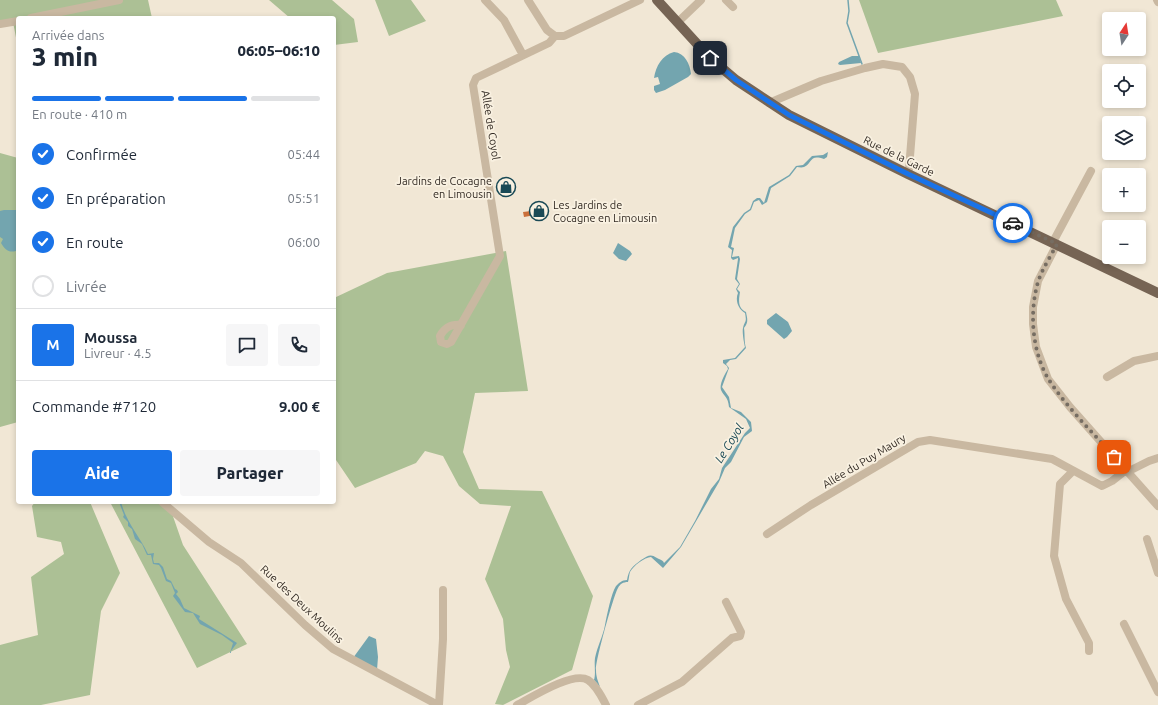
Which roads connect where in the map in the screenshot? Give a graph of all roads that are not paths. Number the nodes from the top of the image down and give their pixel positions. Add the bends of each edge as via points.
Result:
1 (119, 0) edge
2 (486, 0) edge
3 (528, 0) edge
4 (640, 0) edge
5 (657, 0) edge
6 (701, 0) edge
7 (726, 0) edge
8 (733, 7) dead end
9 (40, 16) edge
10 (16, 20) edge
11 (678, 22) junction
12 (0, 24) edge
13 (555, 36) junction
14 (523, 55) junction
15 (769, 103) junction
16 (1091, 171) dead end
17 (908, 174) junction
18 (1055, 243) junction
19 (1158, 293) edge
20 (461, 325) dead end
21 (1158, 356) edge
22 (1108, 377) dead end
23 (1158, 458) edge
24 (1073, 471) junction
25 (1126, 471) junction
26 (164, 504) edge
27 (1158, 506) edge
28 (767, 534) dead end
29 (1147, 539) dead end
30 (1158, 572) edge
31 (443, 590) dead end
32 (726, 602) dead end
33 (1124, 624) dead end
34 (1089, 651) dead end
35 (1158, 692) edge
36 (438, 705) edge
37 (518, 705) edge
38 (606, 705) edge
39 (638, 705) edge

1 - 9 street
2 - 14 street via 504,20
3 - 13 street via 547,30
4 - 13 street, Allée de Coyol via 564,36
5 - 11 main road, Rue de la Garde
6 - 11 street
7 - 8 street
10 - 12 street
11 - 15 main road, Rue de la Garde via 710,58
13 - 14 street, Allée de Coyol via 549,43
14 - 20 street, Allée de Coyol via 476,78 473,85 500,256
15 - 17 main road, Rue de la Garde
15 - 17 street via 821,81 865,68 883,64 902,67 910,77 916,94
16 - 18 street
17 - 18 main road, Rue de la Garde
18 - 19 main road, Rue de la Garde
18 - 25 street via 1038,281 1033,307 1036,347 1048,379
21 - 22 street via 1134,362
23 - 25 street
24 - 25 street, Allée du Puy Maury via 1102,486
24 - 28 street, Allée du Puy Maury via 1052,460 930,440 918,442
24 - 34 street via 1060,484 1054,556 1066,599 1089,643
25 - 27 street
26 - 36 street, Rue des Deux Moulins via 209,542 241,563 333,649
29 - 30 street
31 - 36 street via 443,639
32 - 39 street via 741,632 740,636 732,638 682,682
33 - 35 street
37 - 38 street via 578,677 588,680

